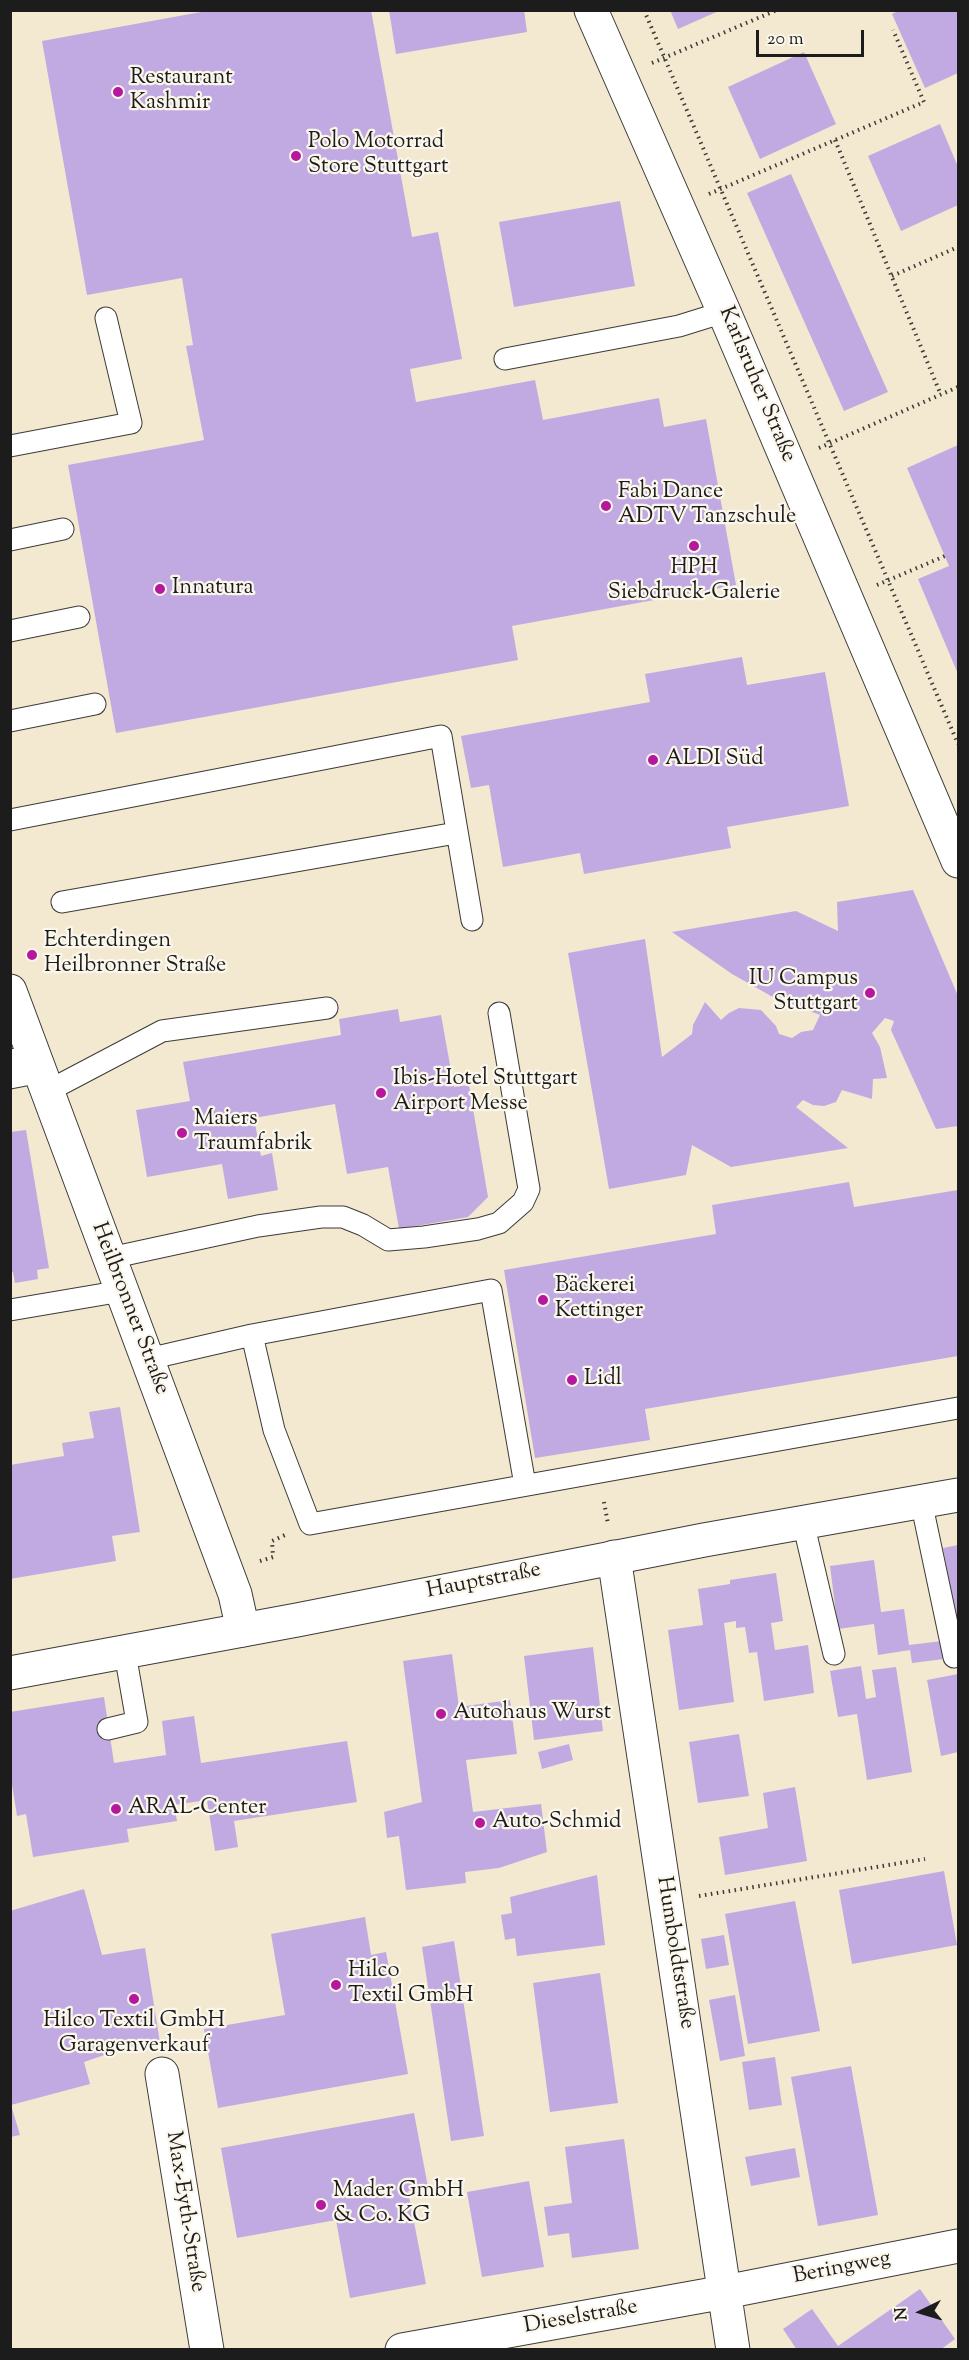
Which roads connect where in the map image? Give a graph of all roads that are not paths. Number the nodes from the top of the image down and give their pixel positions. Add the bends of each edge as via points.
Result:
1 (591, 10) edge
2 (724, 312) junction
3 (106, 318) dead end
4 (505, 359) dead end
5 (10, 446) edge
6 (63, 529) dead end
7 (10, 540) edge
8 (79, 617) dead end
9 (10, 631) edge
10 (95, 704) dead end
11 (10, 721) edge
12 (10, 820) edge
13 (456, 833) junction
14 (958, 861) edge
15 (62, 902) dead end
16 (472, 920) dead end
17 (10, 991) edge
18 (327, 1008) dead end
19 (499, 1013) dead end
20 (29, 1071) edge
21 (110, 1258) junction
22 (122, 1291) junction
23 (10, 1310) edge
24 (252, 1335) junction
25 (148, 1359) junction
26 (958, 1408) edge
27 (525, 1485) junction
28 (958, 1495) edge
29 (921, 1501) junction
30 (804, 1522) junction
31 (614, 1557) junction
32 (243, 1630) junction
33 (125, 1653) junction
34 (834, 1654) dead end
35 (954, 1657) dead end
36 (10, 1673) edge
37 (108, 1729) dead end
38 (162, 2074) dead end
39 (958, 2246) edge
40 (725, 2292) junction
41 (207, 2349) edge
42 (402, 2349) edge
43 (733, 2349) edge

1 - 2 street, Karlsruher Straße
2 - 4 lane via 679,326
2 - 14 street, Karlsruher Straße
3 - 5 lane via 130,423
6 - 7 lane
8 - 9 lane
10 - 11 lane
12 - 13 lane via 441,735
13 - 15 lane
13 - 16 lane
17 - 20 street, Heilbronner Straße
18 - 20 lane via 162,1031
19 - 21 lane via 529,1189 523,1203 499,1223 388,1240 363,1225 321,1216
20 - 21 street, Heilbronner Straße
21 - 22 street, Heilbronner Straße
22 - 23 lane
22 - 25 street, Heilbronner Straße
24 - 25 lane
24 - 27 lane via 274,1430 310,1524
24 - 27 lane via 491,1290
25 - 32 street, Heilbronner Straße via 236,1594
26 - 27 lane
28 - 29 street, Hauptstraße
29 - 30 street, Hauptstraße
29 - 35 lane
30 - 31 street, Hauptstraße
30 - 34 lane
31 - 32 street, Hauptstraße
31 - 40 street, Humboldtstraße
32 - 33 street, Hauptstraße
33 - 36 street, Hauptstraße
33 - 37 lane via 137,1722
38 - 41 street, Max-Eyth-Straße
39 - 40 street, Beringweg
40 - 42 street, Dieselstraße
40 - 43 street, Humboldtstraße

